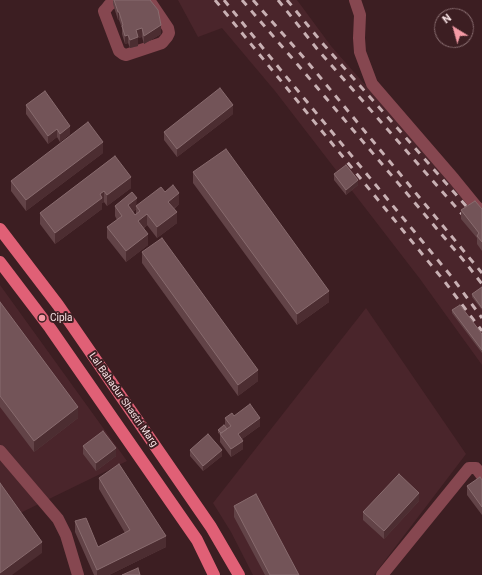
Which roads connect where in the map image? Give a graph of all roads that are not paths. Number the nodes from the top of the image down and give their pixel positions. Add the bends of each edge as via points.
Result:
1 (117, 0) edge
2 (149, 0) edge
3 (355, 0) edge
4 (482, 211) edge
5 (0, 229) edge
6 (0, 262) edge
7 (66, 317) junction
8 (50, 328) junction
9 (0, 451) edge
10 (482, 476) edge
11 (78, 575) edge
12 (214, 575) edge
13 (239, 575) edge
14 (382, 575) edge

1 - 2 street via 104,11 119,51 126,55 162,43 168,37 168,28
3 - 4 street via 360,15 360,52 372,84
5 - 7 main road, Lal Bahadur Shastri Marg
6 - 8 main road, Lal Bahadur Shastri Marg
7 - 8 main road
7 - 13 main road, Lal Bahadur Shastri Marg via 211,527
8 - 12 main road, Lal Bahadur Shastri Marg via 197,540
9 - 11 street via 58,519 66,535
10 - 14 street via 476,468 469,468

